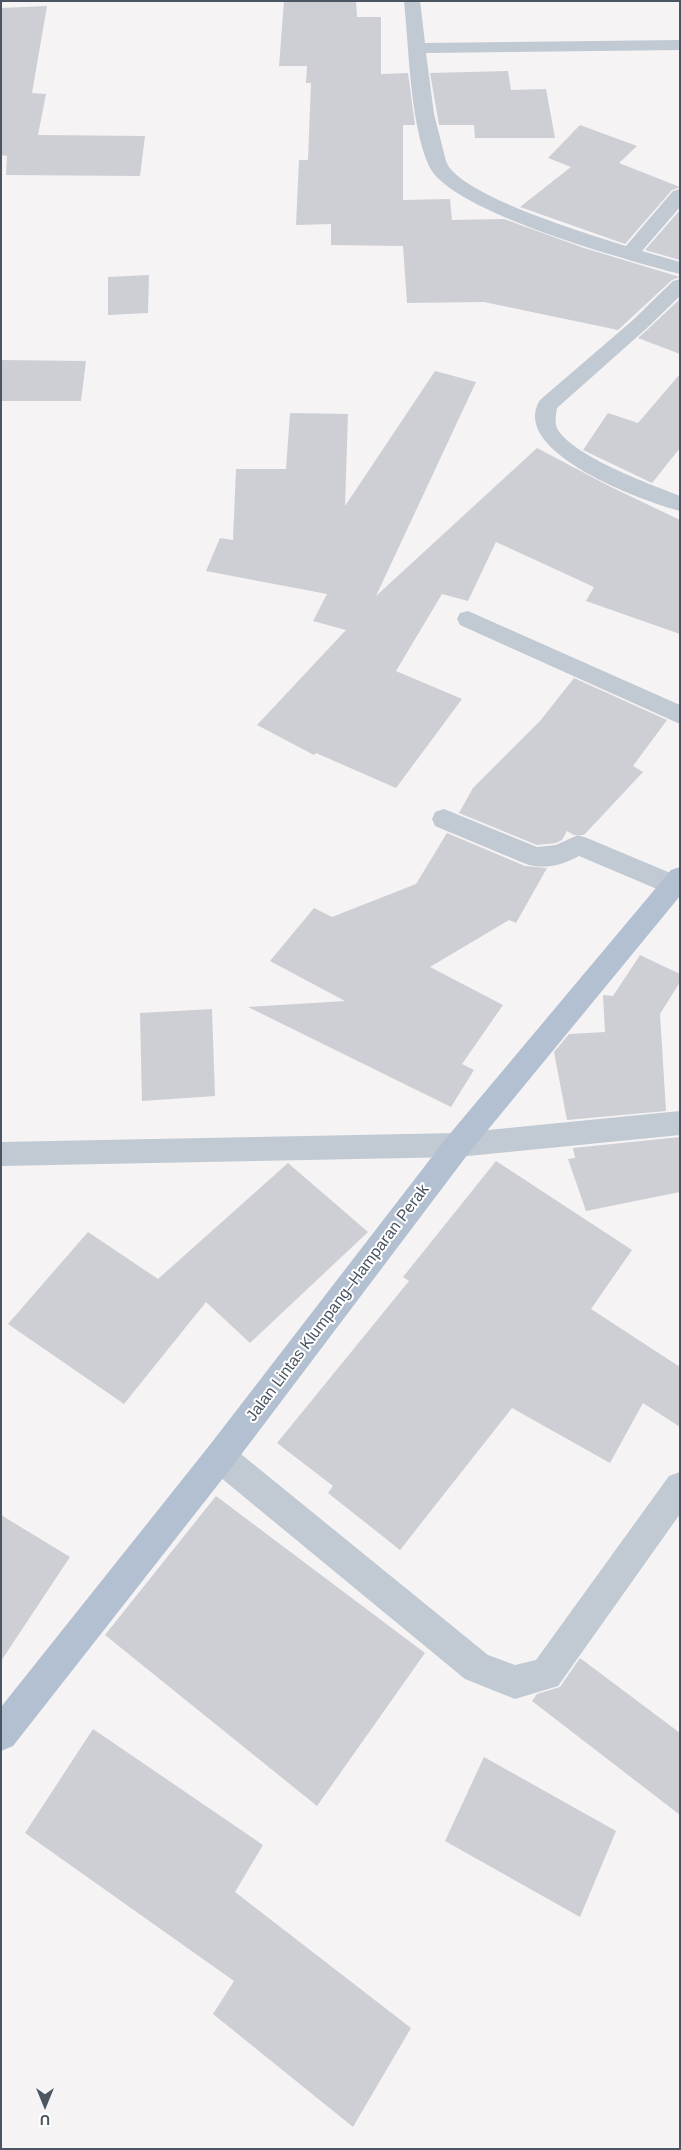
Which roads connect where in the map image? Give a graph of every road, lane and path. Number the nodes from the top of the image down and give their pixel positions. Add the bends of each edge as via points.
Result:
1 (412, 1) edge
2 (680, 45) edge
3 (418, 48) junction
4 (680, 195) edge
5 (629, 255) junction
6 (680, 268) edge
7 (680, 285) edge
8 (680, 504) edge
9 (468, 619) dead end
10 (680, 715) edge
11 (444, 819) dead end
12 (676, 881) edge
13 (680, 1123) edge
14 (458, 1145) junction
15 (1, 1154) edge
16 (220, 1457) junction
17 (680, 1487) edge
18 (1, 1734) edge

1 - 3 street
2 - 3 street
3 - 5 street via 428,130 440,170 457,185 496,206
4 - 5 street
5 - 6 street
7 - 8 street via 547,405 545,420 549,434 567,451 634,486
9 - 10 street
11 - 12 street via 535,857 560,855 578,845
12 - 14 main road, Jalan Lintas Klumpang–Hamparan Perak
13 - 14 street
14 - 15 street
14 - 16 main road, Jalan Lintas Klumpang–Hamparan Perak
16 - 17 street via 477,1667 515,1682 546,1674
16 - 18 main road, Jalan Lintas Klumpang–Hamparan Perak

